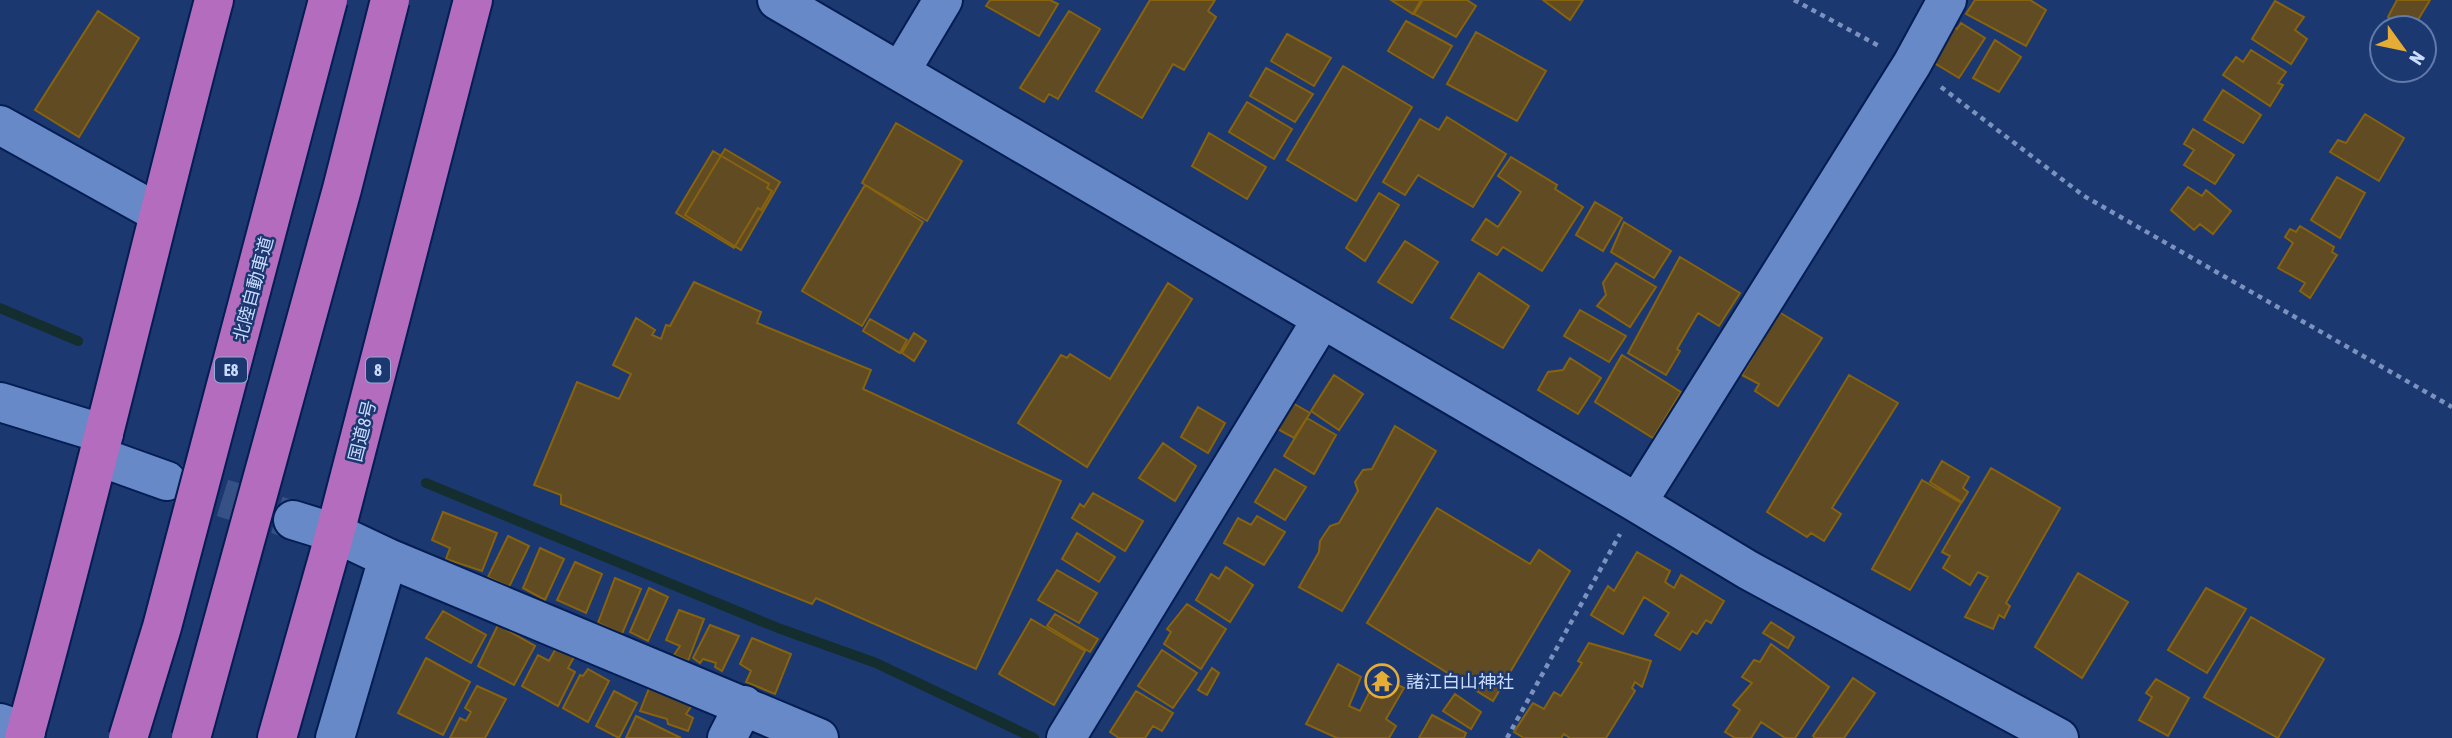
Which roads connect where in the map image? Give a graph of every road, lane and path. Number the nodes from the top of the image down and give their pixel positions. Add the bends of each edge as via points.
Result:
1 (214, 0) edge
2 (328, 0) edge
3 (390, 0) edge
4 (473, 0) edge
5 (777, 0) edge
6 (943, 0) edge
7 (1794, 0) edge
8 (1947, 0) edge
9 (1912, 64) junction
10 (900, 72) junction
11 (0, 125) edge
12 (158, 213) junction
13 (1322, 319) junction
14 (0, 402) edge
15 (2452, 407) edge
16 (102, 446) junction
17 (167, 481) tunnel mouth
18 (1637, 503) junction
19 (293, 520) tunnel mouth
20 (335, 533) junction
21 (388, 558) junction
22 (735, 722) edge
23 (16, 731) edge
24 (128, 738) edge
25 (191, 738) edge
26 (277, 738) edge
27 (335, 738) edge
28 (819, 738) edge
29 (1066, 738) edge
30 (1507, 738) edge
31 (2059, 738) edge

1 - 12 highway
2 - 24 highway, 北陸自動車道 / E8, bridge
3 - 25 highway, bridge
4 - 20 highway, 国道8号 / 8
5 - 10 street
6 - 10 street
7 - 9 path
8 - 9 street
9 - 15 path via 2084,196
9 - 18 street
10 - 13 street
11 - 12 street
12 - 16 highway
13 - 18 street
13 - 29 street
14 - 16 street
16 - 17 street
16 - 23 highway
18 - 30 path
18 - 31 street via 1748,570
19 - 20 street
20 - 21 street
20 - 26 highway, 国道8号 / 8
21 - 22 street
21 - 27 street
22 - 28 street

